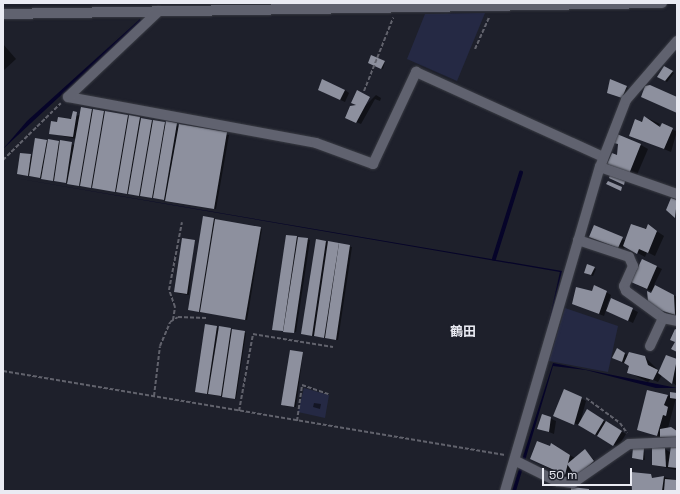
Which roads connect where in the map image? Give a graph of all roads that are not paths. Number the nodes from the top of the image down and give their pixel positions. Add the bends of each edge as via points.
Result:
1 (662, 3) edge
2 (159, 12) junction
3 (3, 14) edge
4 (677, 41) edge
5 (603, 157) junction
6 (600, 167) junction
7 (677, 194) edge
8 (578, 240) junction
9 (663, 318) junction
10 (677, 322) edge
11 (650, 346) dead end
12 (677, 442) edge
13 (517, 459) junction
14 (505, 491) edge

1 - 2 street
2 - 3 street
2 - 5 street via 68,97 316,143 373,164 416,72
4 - 5 street via 626,100
5 - 6 street
6 - 7 street
6 - 8 street
8 - 9 street via 629,257 633,266 624,286 626,291
8 - 13 street
9 - 10 street
9 - 11 street
12 - 13 street via 629,444 573,483 556,481
13 - 14 street

